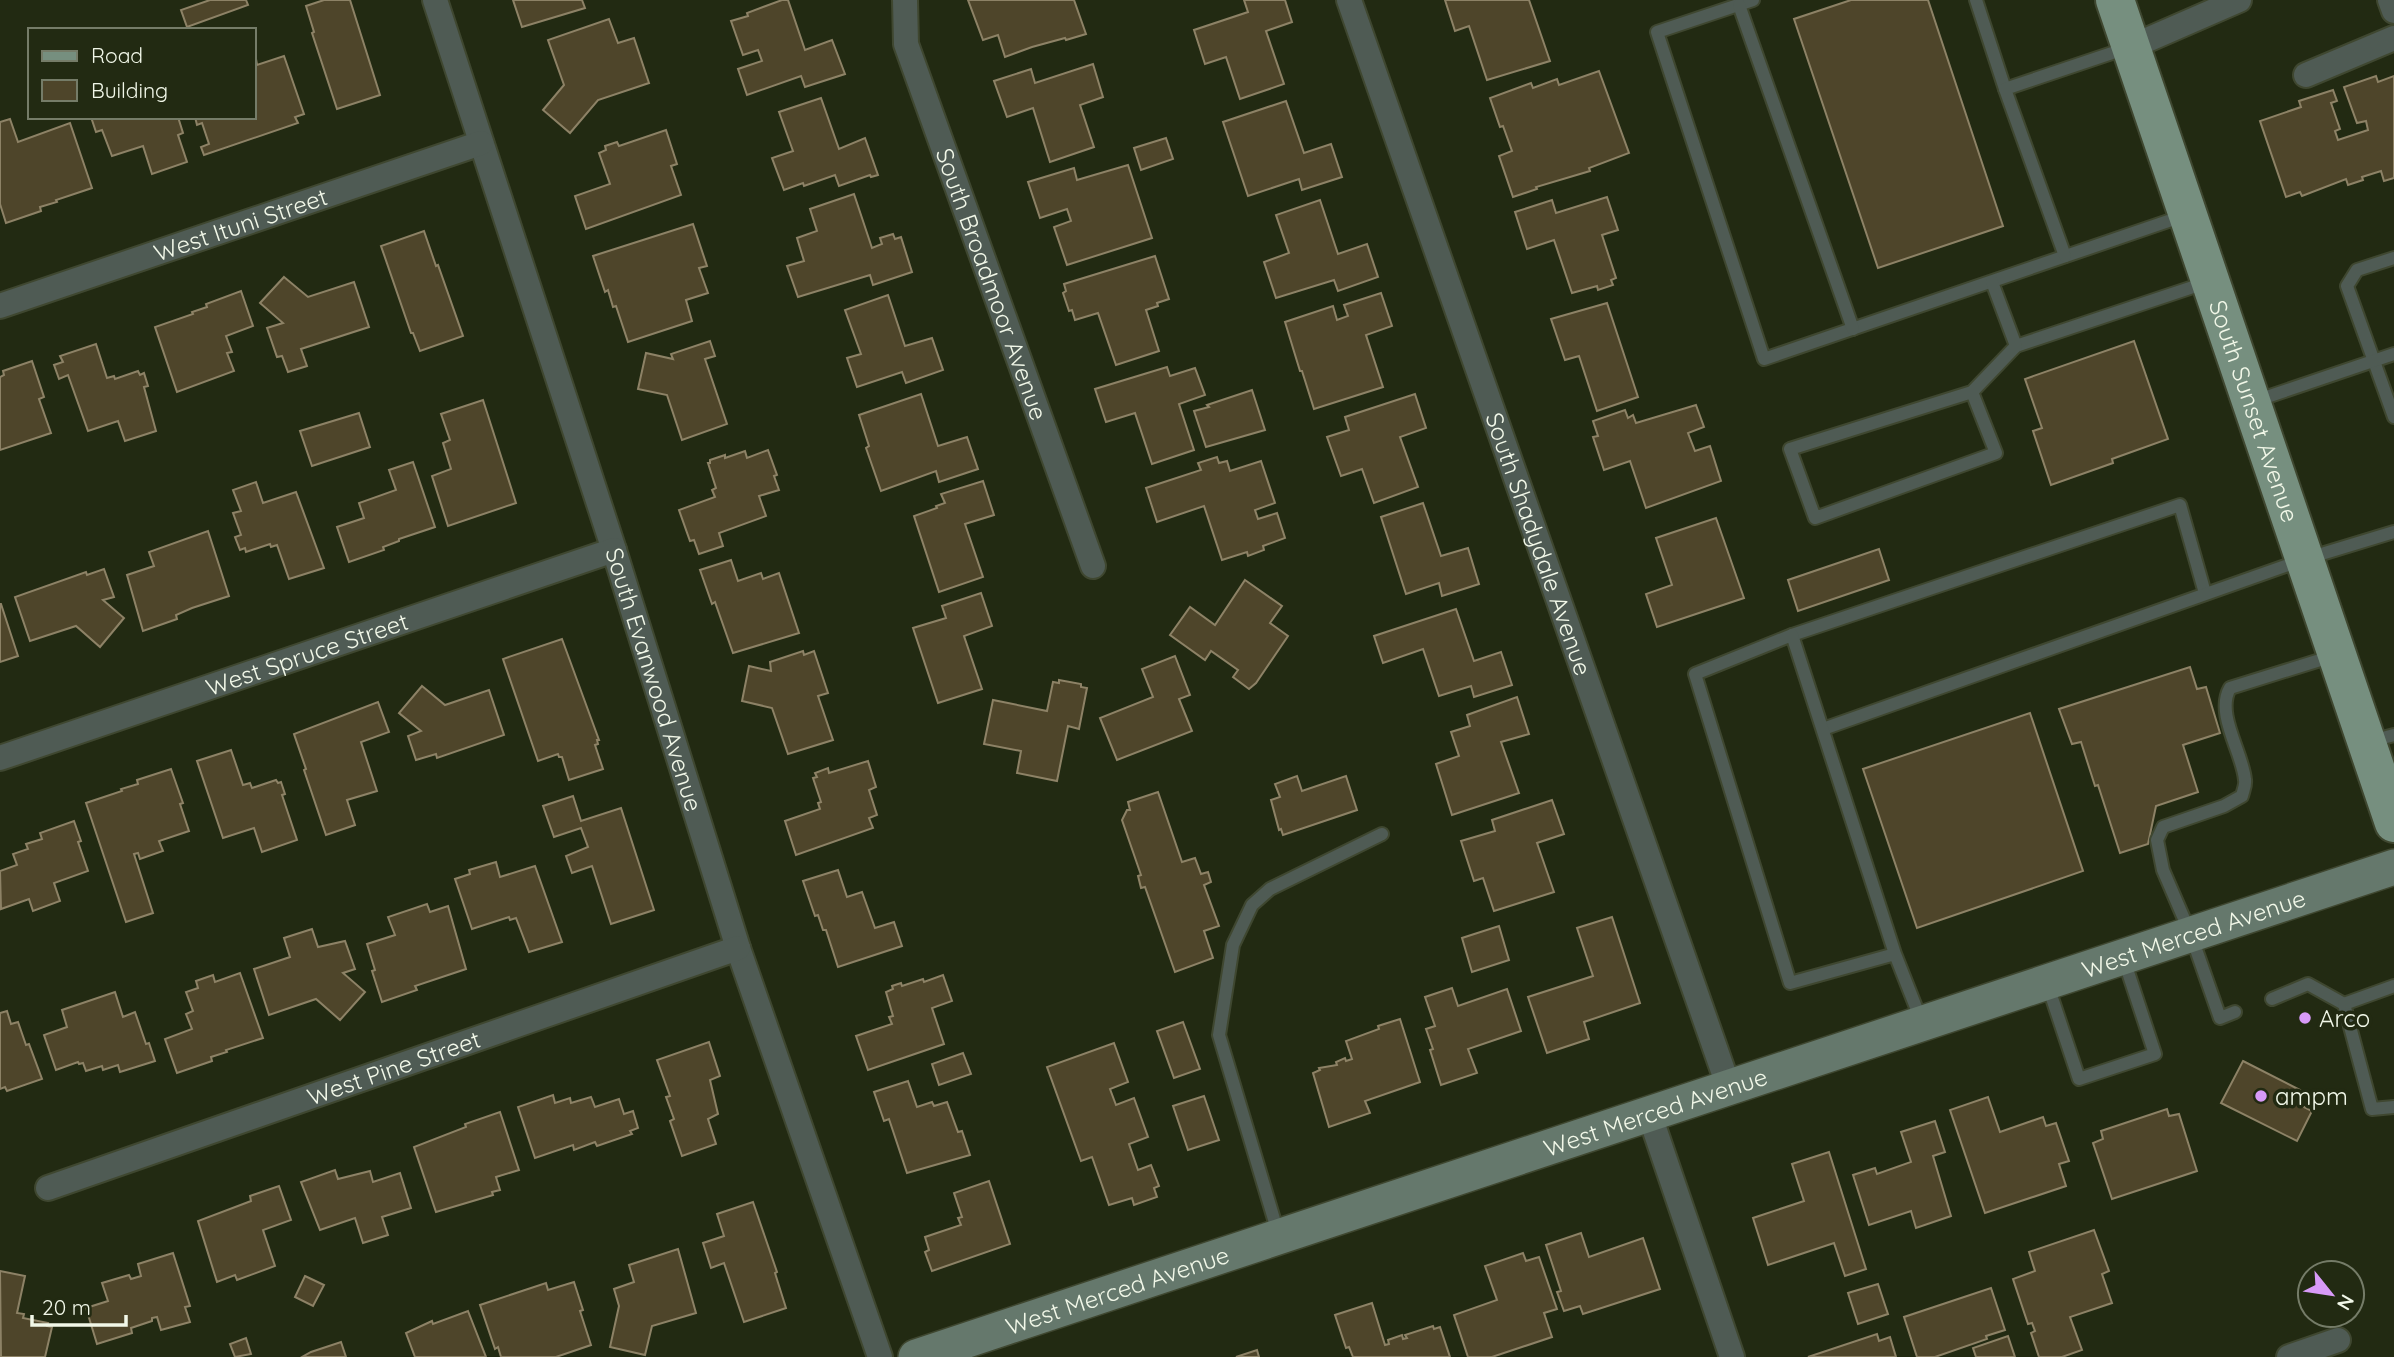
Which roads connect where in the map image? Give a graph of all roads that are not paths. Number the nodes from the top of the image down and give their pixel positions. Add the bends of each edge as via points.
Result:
1 (435, 0) edge
2 (905, 0) edge
3 (1349, 0) edge
4 (1754, 0) edge
5 (1976, 0) edge
6 (2115, 0) edge
7 (2239, 0) edge
8 (2390, 0) edge
9 (1739, 5) junction
10 (2394, 11) edge
11 (2394, 38) edge
12 (2131, 47) junction
13 (2306, 75) dead end
14 (2005, 89) junction
15 (481, 143) junction
16 (2188, 215) junction
17 (2064, 256) junction
18 (2394, 258) edge
19 (1992, 282) junction
20 (2210, 282) junction
21 (0, 306) edge
22 (1853, 329) junction
23 (2016, 346) junction
24 (2394, 354) edge
25 (2373, 361) junction
26 (1972, 392) junction
27 (2251, 402) junction
28 (2394, 417) edge
29 (2394, 532) edge
30 (614, 551) junction
31 (2305, 559) junction
32 (1093, 566) dead end
33 (2205, 593) junction
34 (1792, 635) junction
35 (2337, 655) junction
36 (1823, 729) junction
37 (2380, 739) edge
38 (0, 758) edge
39 (2394, 823) edge
40 (1382, 834) dead end
41 (2394, 867) edge
42 (2191, 935) junction
43 (738, 948) junction
44 (1895, 954) junction
45 (2123, 957) junction
46 (2047, 982) junction
47 (2394, 986) edge
48 (2272, 999) dead end
49 (2344, 1003) junction
50 (2235, 1012) dead end
51 (1923, 1023) junction
52 (1729, 1088) junction
53 (2394, 1107) edge
54 (1649, 1113) junction
55 (47, 1188) dead end
56 (1279, 1236) junction
57 (2338, 1340) dead end
58 (880, 1357) edge
59 (916, 1357) edge
60 (1732, 1357) edge
61 (2289, 1357) edge

1 - 15 street, South Evanwood Avenue
2 - 32 street, South Broadmoor Avenue via 906,44
3 - 52 street, South Shadydale Avenue
4 - 9 lane
5 - 14 lane
6 - 12 main road, South Sunset Avenue
7 - 12 street
8 - 10 street
9 - 22 lane
9 - 22 lane via 1657,32 1764,359
11 - 13 street
12 - 14 lane
12 - 16 main road, South Sunset Avenue
14 - 17 lane
15 - 21 street, West Ituni Street
15 - 30 street, South Evanwood Avenue
16 - 17 lane
16 - 20 main road, South Sunset Avenue
17 - 19 lane
18 - 25 lane via 2357,270 2347,286
19 - 22 lane
19 - 23 lane
20 - 23 lane
20 - 27 main road, South Sunset Avenue
23 - 26 lane
24 - 25 lane
25 - 27 lane
25 - 28 lane
26 - 26 lane via 1790,449 1815,518 1996,453
27 - 31 main road, South Sunset Avenue
29 - 31 lane
30 - 38 street, West Spruce Street
30 - 43 street, South Evanwood Avenue
31 - 33 lane
31 - 35 main road, South Sunset Avenue
33 - 34 lane via 2180,505
33 - 36 lane
34 - 36 lane
34 - 44 lane via 1695,674 1790,983
35 - 37 main road, South Sunset Avenue
35 - 42 lane via 2236,684 2226,694 2225,710 2246,781 2242,796 2163,827 2157,840 2163,870
36 - 44 lane
37 - 39 main road, South Sunset Avenue
40 - 56 lane via 1270,889 1252,905 1233,946 1219,1035
41 - 42 street, West Merced Avenue
42 - 45 street, West Merced Avenue
42 - 50 lane via 2220,1018
43 - 55 street, West Pine Street
43 - 58 street, South Evanwood Avenue
44 - 51 lane
45 - 46 street, West Merced Avenue
45 - 46 lane via 2155,1054 2079,1079
46 - 51 street, West Merced Avenue
47 - 49 lane
48 - 49 lane via 2308,984
49 - 53 lane via 2372,1109
51 - 52 street, West Merced Avenue
52 - 54 street, West Merced Avenue
54 - 56 street, West Merced Avenue
54 - 60 street
56 - 59 street, West Merced Avenue
57 - 61 street

